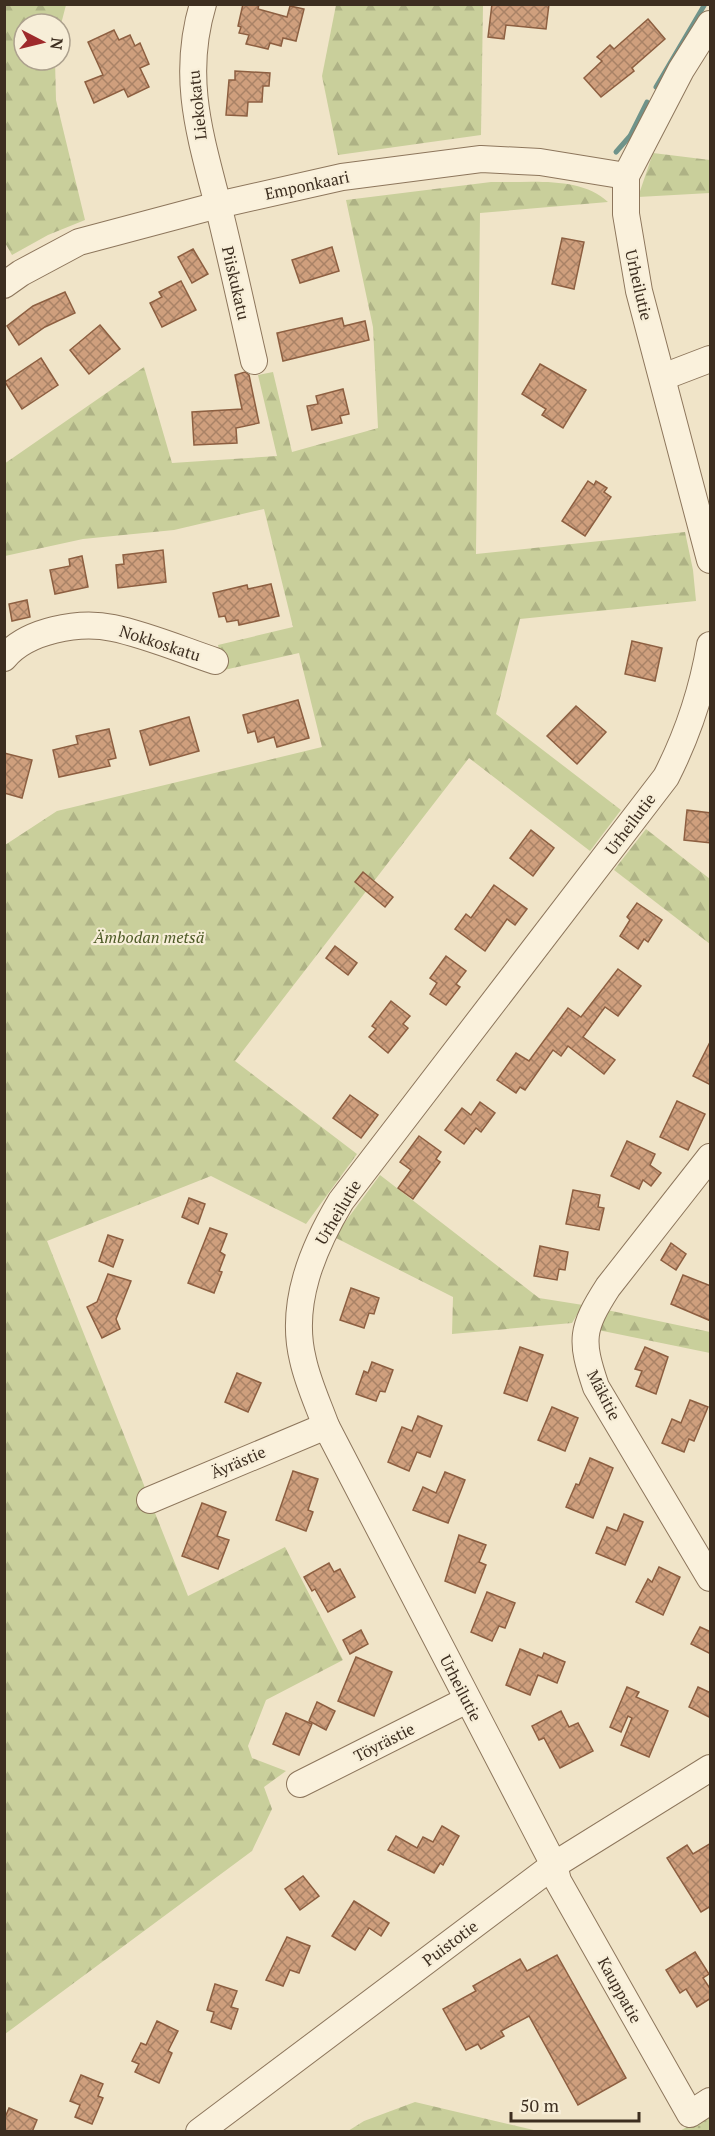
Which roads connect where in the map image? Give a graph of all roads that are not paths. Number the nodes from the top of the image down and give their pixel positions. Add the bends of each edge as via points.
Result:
1 (203, 4) edge
2 (711, 24) edge
3 (626, 176) junction
4 (218, 205) junction
5 (4, 285) edge
6 (711, 359) edge
7 (254, 361) dead end
8 (663, 377) junction
9 (711, 560) edge
10 (711, 645) edge
11 (4, 658) edge
12 (215, 661) dead end
13 (711, 1157) edge
14 (326, 1426) junction
15 (150, 1500) dead end
16 (711, 1578) edge
17 (467, 1700) junction
18 (711, 1768) edge
19 (300, 1784) dead end
20 (554, 1865) junction
21 (700, 2108) edge
22 (199, 2132) edge

1 - 4 street, Liekokatu via 196,28 192,79 198,134
2 - 3 street, Urheilutie via 681,70
3 - 4 street, Emponkaari via 540,162 481,159 342,177
3 - 8 street, Urheilutie via 630,247
4 - 5 street, Emponkaari via 79,242
4 - 7 street, Piiskukatu
6 - 8 street
8 - 9 street, Urheilutie
10 - 14 street, Urheilutie via 696,709 666,777 367,1165 323,1232 303,1288 299,1322 302,1358
11 - 12 street, Nokkoskatu via 23,642 42,634 88,626 112,627
13 - 16 street, Mäkitie via 608,1287 587,1328 584,1353 596,1387
14 - 15 street, Äyrästie
14 - 17 street, Urheilutie
17 - 19 street, Töyrästie
17 - 20 street, Urheilutie
18 - 20 street, Puistotie
20 - 21 street, Kauppatie via 558,1881
20 - 22 street, Puistotie

